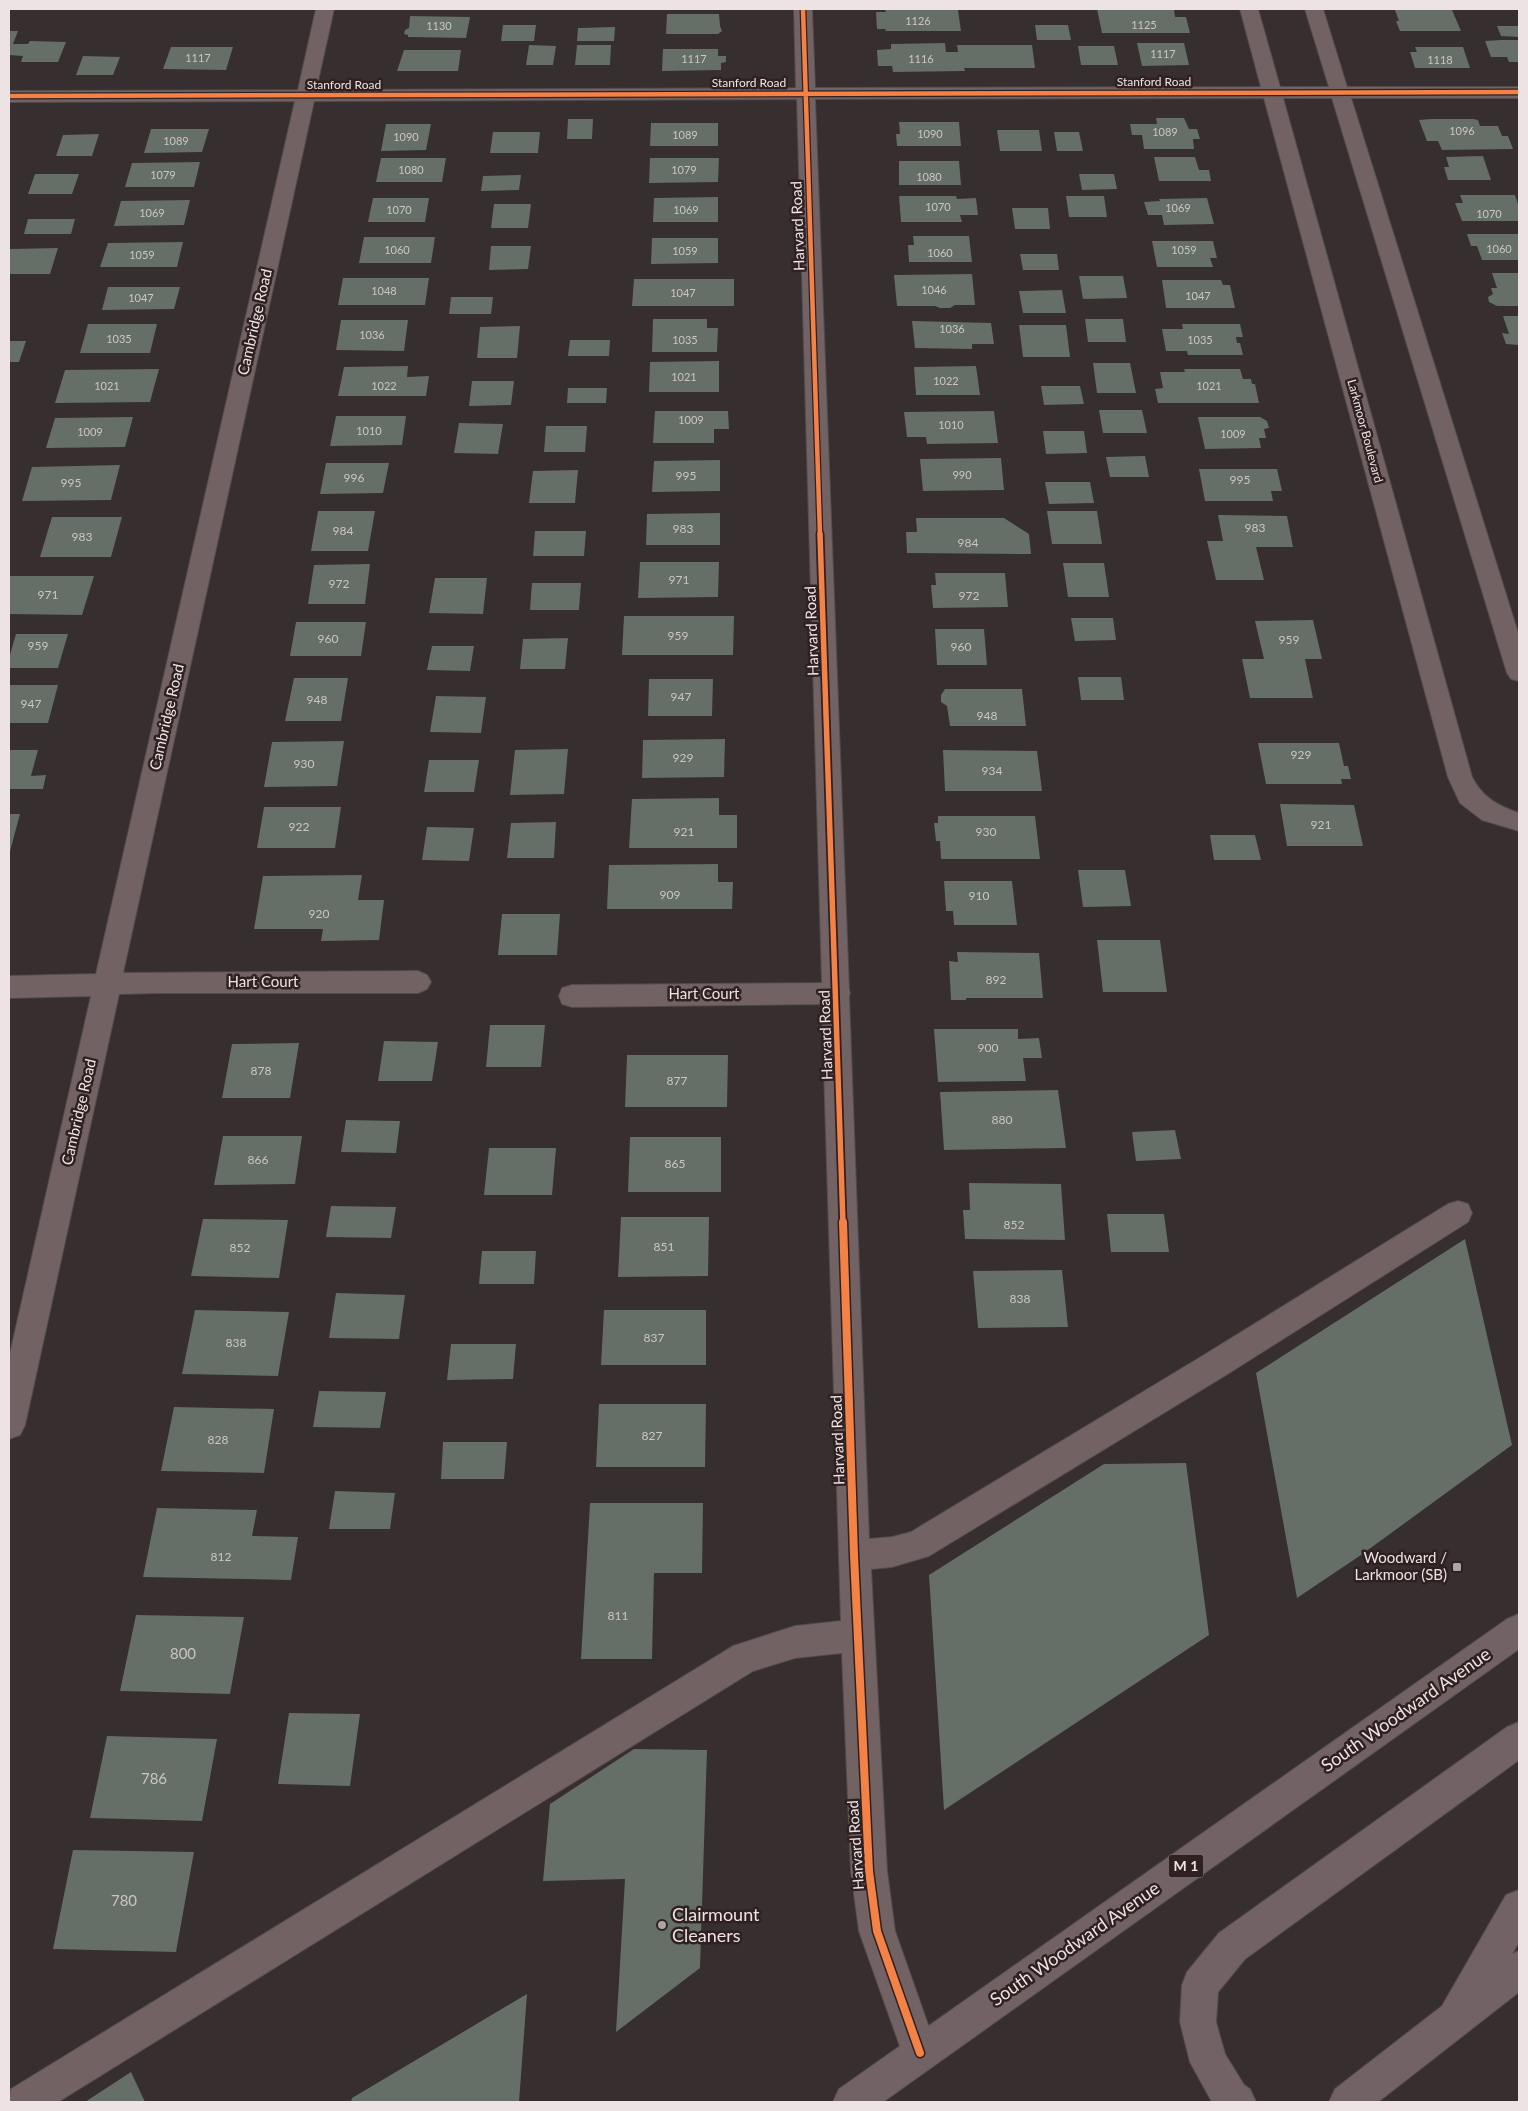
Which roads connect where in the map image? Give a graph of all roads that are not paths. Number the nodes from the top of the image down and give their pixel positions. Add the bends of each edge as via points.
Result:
1 (325, 9) edge
2 (803, 9) edge
3 (1249, 9) edge
4 (1314, 9) edge
5 (1519, 92) edge
6 (1273, 93) junction
7 (1340, 93) junction
8 (806, 94) junction
9 (9, 96) edge
10 (306, 96) junction
11 (1519, 673) edge
12 (1519, 822) edge
13 (418, 982) dead end
14 (107, 984) junction
15 (9, 987) edge
16 (837, 993) junction
17 (572, 996) dead end
18 (1458, 1213) dead end
19 (9, 1425) edge
20 (854, 1555) junction
21 (1519, 1630) edge
22 (857, 1635) junction
23 (1519, 1739) edge
24 (1519, 1908) edge
25 (1519, 1969) edge
26 (1450, 2023) junction
27 (920, 2054) junction
28 (24, 2102) edge
29 (852, 2102) edge
30 (1237, 2102) edge
31 (1348, 2102) edge

1 - 10 street, Cambridge Road
2 - 8 street, Harvard Road
3 - 6 street, Larkmoor Boulevard
4 - 7 street
5 - 7 street, Stanford Road
6 - 7 street, Stanford Road
6 - 8 street, Stanford Road
6 - 12 street, Larkmoor Boulevard via 1460,777 1469,796 1491,813
7 - 11 street
8 - 10 street, Stanford Road
8 - 16 street, Harvard Road
9 - 10 street, Stanford Road
10 - 14 street, Cambridge Road
13 - 14 street, Hart Court
14 - 15 street, Hart Court
14 - 19 street, Cambridge Road
16 - 17 street, Hart Court
16 - 20 street, Harvard Road
18 - 20 street via 918,1546
20 - 22 street, Harvard Road
21 - 27 main road, South Woodward Avenue / M 1
22 - 27 street, Harvard Road via 869,1871 877,1930
22 - 28 street via 795,1642 745,1657
23 - 30 main road via 1232,1946 1200,1985 1198,2022 1209,2062 1231,2098
24 - 26 main road
25 - 26 main road
26 - 31 main road
27 - 29 main road, South Woodward Avenue / M 1

